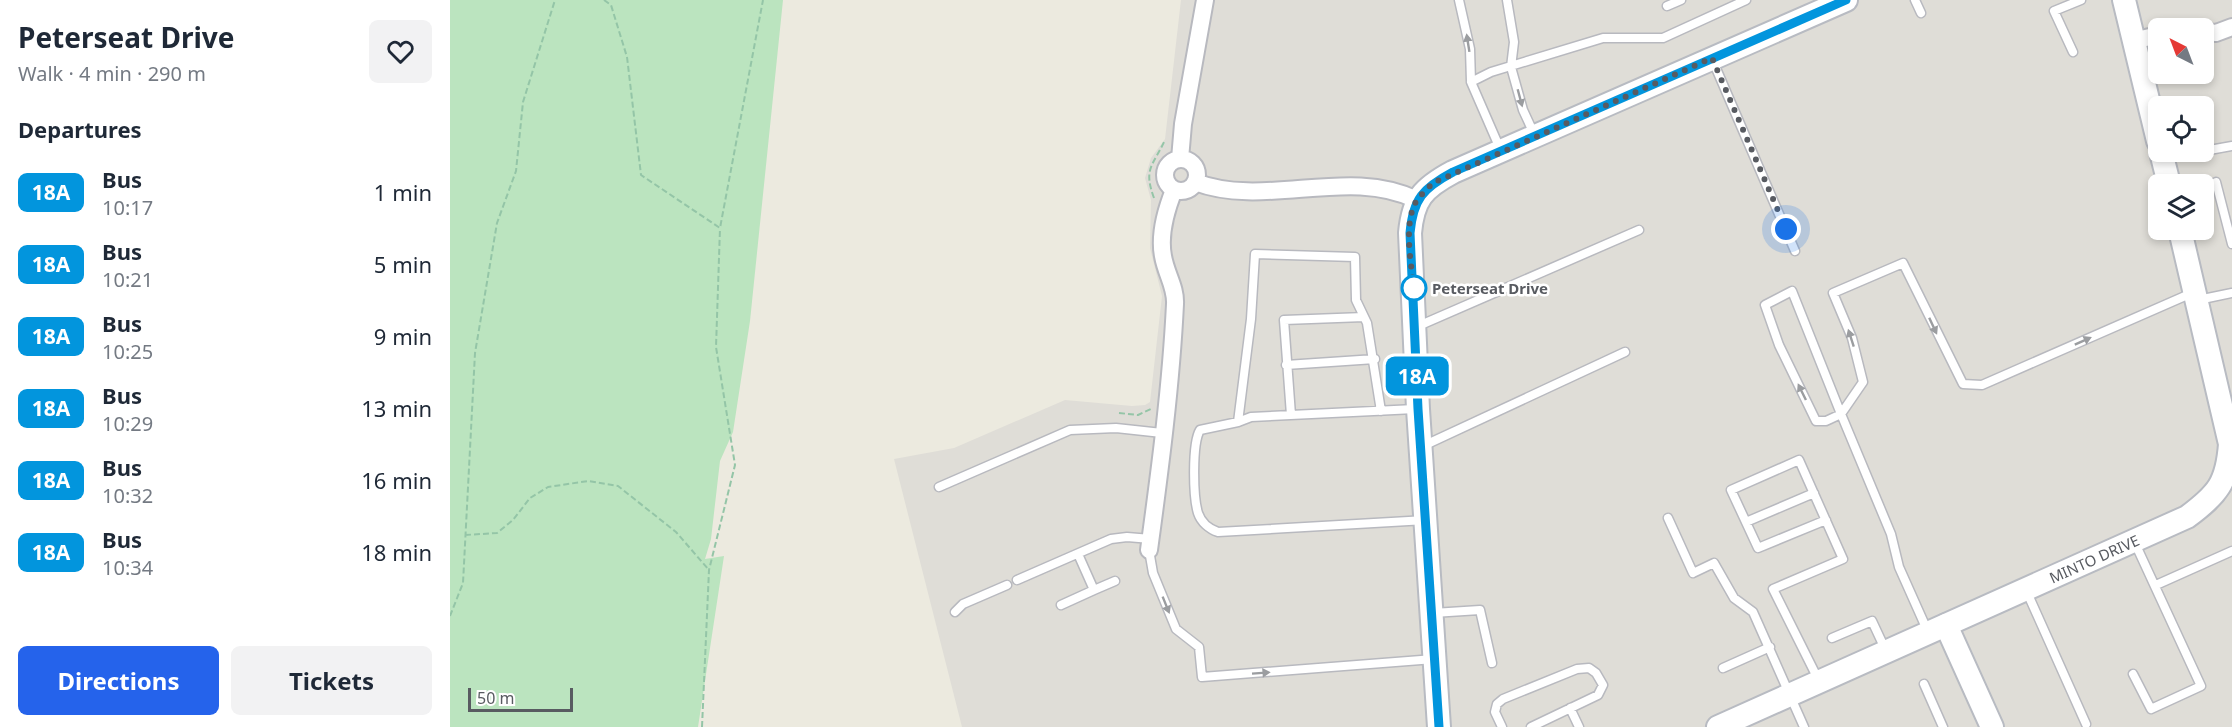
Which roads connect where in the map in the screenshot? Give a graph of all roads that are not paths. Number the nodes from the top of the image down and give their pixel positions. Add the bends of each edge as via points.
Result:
1 (1205, 0) edge
2 (1459, 0) edge
3 (1507, 0) edge
4 (1681, 0) edge
5 (1746, 0) edge
6 (1846, 0) edge
7 (1914, 0) edge
8 (2081, 0) edge
9 (2124, 0) edge
10 (1667, 6) dead end
11 (1921, 13) dead end
12 (2232, 27) edge
13 (2214, 33) edge
14 (2148, 37) edge
15 (2133, 41) junction
16 (2073, 52) dead end
17 (1712, 58) junction
18 (1511, 67) junction
19 (1471, 82) junction
20 (2148, 99) edge
21 (1535, 136) junction
22 (2232, 146) edge
23 (2214, 149) edge
24 (1501, 151) junction
25 (1180, 159) junction
26 (1196, 182) junction
27 (2216, 182) dead end
28 (1174, 190) junction
29 (1417, 200) junction
30 (1639, 230) dead end
31 (2182, 240) edge
32 (2232, 244) edge
33 (1795, 251) dead end
34 (2232, 293) edge
35 (2196, 296) junction
36 (1364, 317) junction
37 (1416, 328) junction
38 (1624, 352) dead end
39 (1375, 359) junction
40 (1286, 365) junction
41 (2227, 406) edge
42 (1418, 409) junction
43 (1381, 411) junction
44 (1841, 414) junction
45 (1291, 415) junction
46 (1238, 422) junction
47 (1162, 433) junction
48 (1422, 446) junction
49 (2230, 467) edge
50 (939, 487) dead end
51 (1814, 493) junction
52 (1668, 518) dead end
53 (1426, 520) junction
54 (1826, 520) junction
55 (1746, 522) junction
56 (2134, 541) junction
57 (1150, 544) junction
58 (2232, 551) edge
59 (1078, 555) junction
60 (1017, 580) dead end
61 (1115, 581) dead end
62 (1007, 585) dead end
63 (2156, 585) junction
64 (2025, 589) junction
65 (1094, 590) junction
66 (1061, 605) dead end
67 (955, 612) dead end
68 (1433, 613) junction
69 (1937, 629) junction
70 (1832, 638) dead end
71 (1770, 647) junction
72 (1886, 652) junction
73 (1435, 659) junction
74 (1492, 663) dead end
75 (1724, 668) dead end
76 (2133, 674) dead end
77 (1819, 682) junction
78 (1924, 684) dead end
79 (1790, 695) junction
80 (1570, 708) junction
81 (2086, 724) dead end
82 (1439, 727) edge
83 (1502, 727) edge
84 (1531, 727) edge
85 (1579, 727) edge
86 (1718, 727) edge
87 (1804, 727) edge
88 (1944, 727) edge
89 (1992, 727) edge

1 - 25 street
19 -> 2 lane via 1470,49
3 - 18 lane via 1514,42
4 - 10 lane
5 - 18 lane via 1663,38 1603,38
6 - 17 street
7 - 11 lane
8 - 16 lane via 2054,11
9 - 15 street
12 - 13 street
14 - 15 street
15 - 20 street
17 - 21 street
17 - 33 lane
18 - 19 lane
18 -> 21 lane
19 - 24 lane
21 - 24 street
22 - 23 lane
24 - 29 street via 1433,183
25 - 26 street via 1194,166
25 - 28 street via 1170,163 1165,172 1166,182
26 - 28 street via 1189,189
26 - 29 street via 1231,191 1374,188 1400,192
27 - 32 lane
28 - 47 street via 1162,246 1176,293
29 - 37 street via 1410,233
30 - 37 lane
31 - 35 street, MINTO DRIVE
34 - 35 lane
35 - 41 street, MINTO DRIVE
44 -> 35 lane via 1863,382 1852,338 1833,292 1903,263 1963,384 1982,385
36 - 39 lane
36 - 40 lane via 1284,320
36 - 46 lane via 1356,300 1355,257 1255,254
37 - 42 street
38 - 48 lane
39 - 40 lane
39 - 43 lane
40 - 45 lane
41 - 49 street, MINTO DRIVE
42 - 43 lane
42 - 48 street
43 - 45 lane
44 -> 44 lane via 1816,421 1779,345 1765,305 1792,291
44 - 69 lane via 1891,534 1899,567
45 - 46 lane via 1251,417
46 - 53 lane via 1211,425 1200,430 1194,441 1198,513 1211,529 1218,532
47 - 50 lane via 1116,428 1070,430
47 - 57 street
48 - 53 street
49 - 56 street, MINTO DRIVE via 2211,499 2187,517
51 - 54 lane
51 - 55 lane
51 - 55 lane via 1799,460 1731,490
52 - 71 lane via 1693,573 1714,563 1734,598 1753,612
53 - 68 street
54 - 55 lane via 1758,548
54 - 77 lane via 1843,560 1773,589
56 - 63 lane
56 - 64 street, MINTO DRIVE
57 - 59 lane via 1119,537
57 -> 73 lane via 1153,573 1176,629 1199,647 1202,677
58 - 63 lane
59 - 60 lane
59 - 65 lane
61 - 65 lane
62 - 67 lane via 963,604
63 - 76 lane via 2201,686 2151,709
64 - 69 street, MINTO DRIVE
64 - 81 lane
65 - 66 lane
68 - 73 street
68 - 74 lane via 1480,610
69 - 72 street, MINTO DRIVE
69 - 89 street
70 - 72 lane via 1872,621
71 - 75 lane
71 - 79 lane
72 - 77 street, MINTO DRIVE
73 - 82 street
77 - 79 street, MINTO DRIVE
78 - 88 lane
79 - 86 street, MINTO DRIVE
79 - 87 lane
80 - 83 lane via 1603,690 1601,679 1589,668 1577,669 1503,699 1495,712
80 - 84 lane
80 - 85 lane

